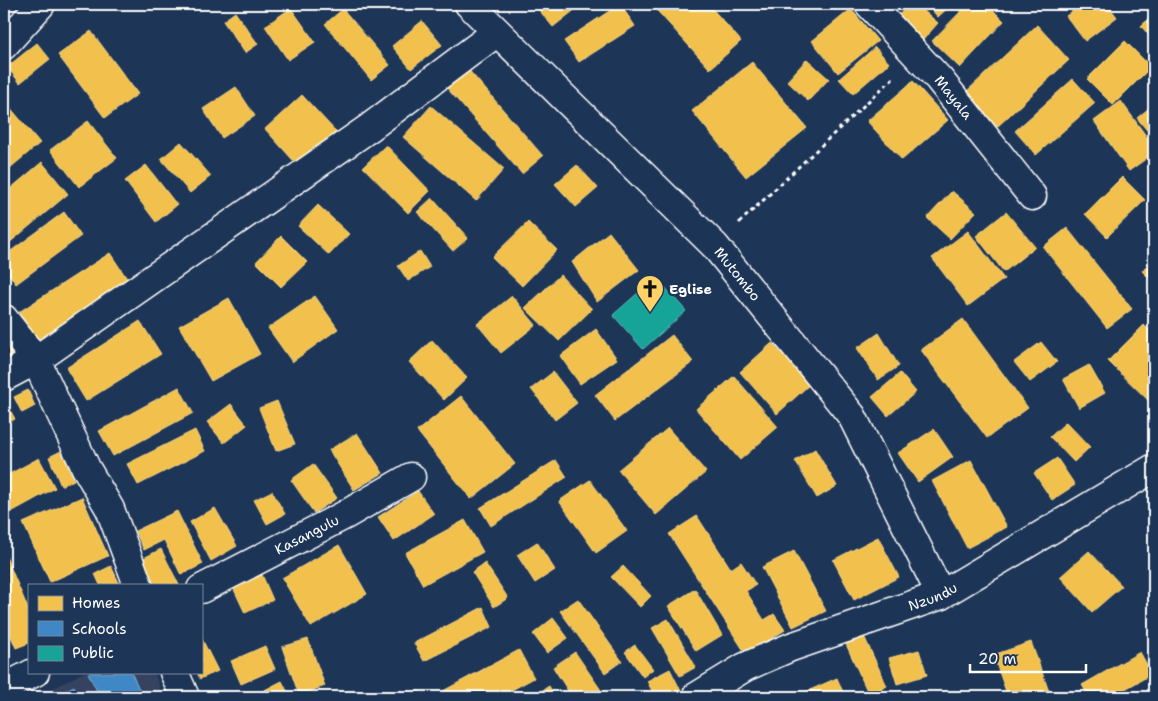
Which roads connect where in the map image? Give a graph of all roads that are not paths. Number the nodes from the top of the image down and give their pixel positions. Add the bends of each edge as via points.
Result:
1 (41, 4) edge
2 (469, 4) edge
3 (869, 4) edge
4 (497, 32) junction
5 (4, 46) edge
6 (1032, 196) dead end
7 (4, 319) edge
8 (36, 360) junction
9 (4, 377) edge
10 (1154, 468) edge
11 (411, 477) dead end
12 (138, 584) edge
13 (202, 588) edge
14 (941, 595) junction
15 (31, 674) edge
16 (175, 674) edge
17 (4, 688) edge
18 (185, 697) edge
19 (696, 697) edge

1 - 5 street
2 - 4 street, Mutombo
3 - 6 street, Mayala via 939,78
4 - 8 street via 369,128
4 - 14 street, Mutombo via 715,246 852,416
7 - 8 street
8 - 9 street
8 - 12 street via 86,468 110,508
10 - 14 street, Nzundu
11 - 13 street, Kasangulu
14 - 19 street, Nzundu via 791,647 745,667
15 - 17 street
16 - 18 street

